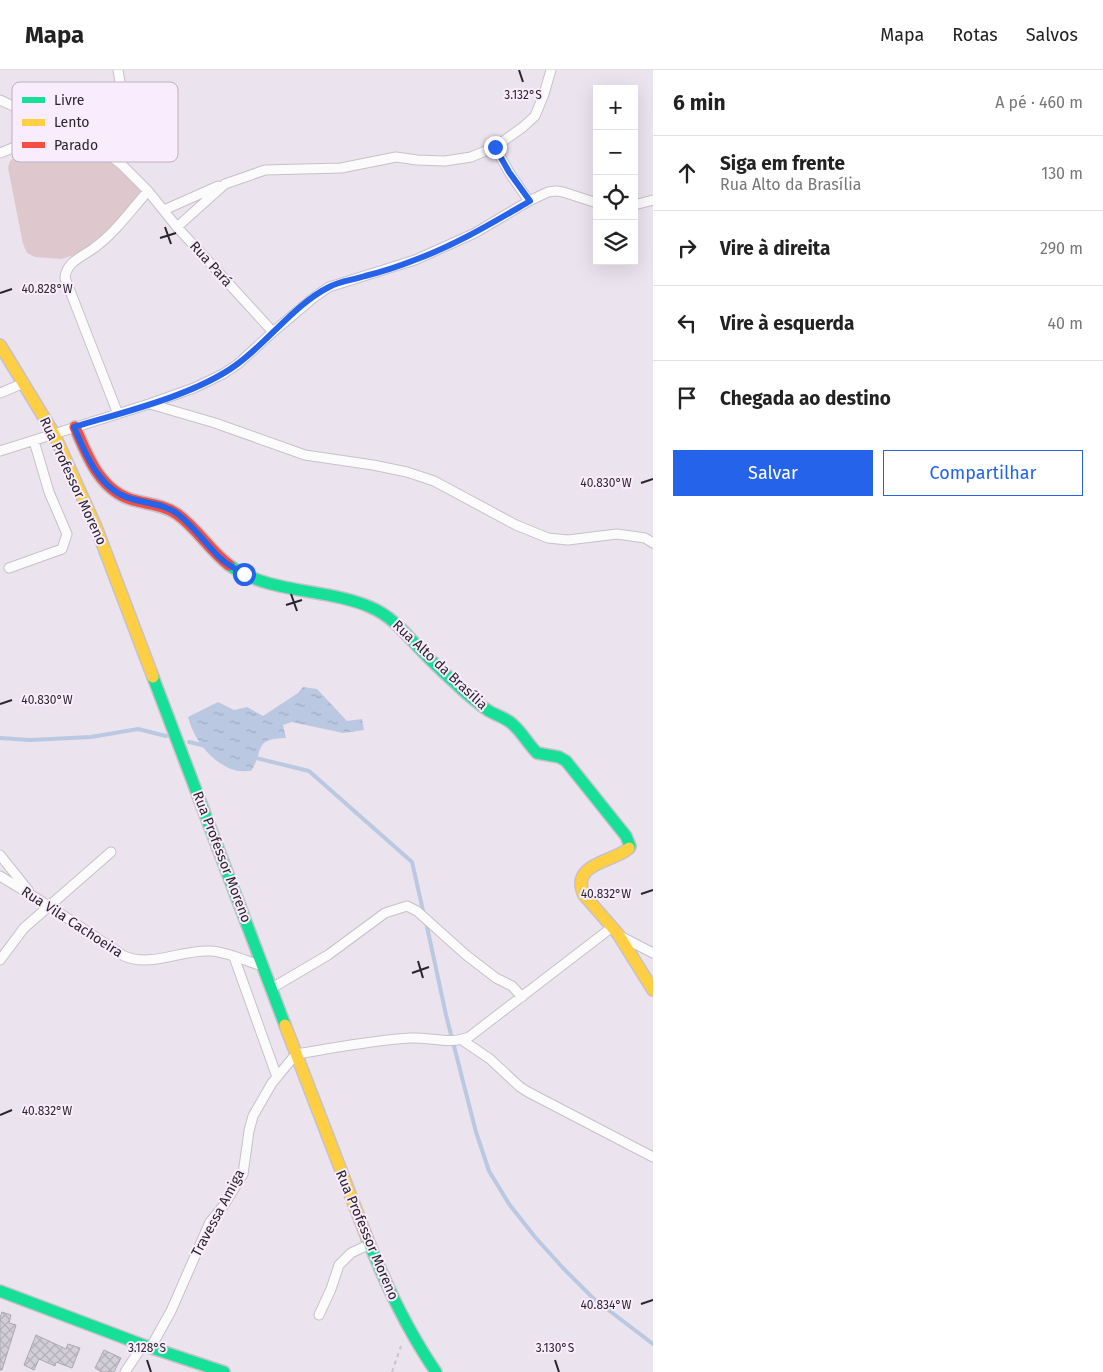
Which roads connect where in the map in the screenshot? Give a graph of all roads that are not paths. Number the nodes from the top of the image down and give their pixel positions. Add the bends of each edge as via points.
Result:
1 (551, 70) edge
2 (0, 100) edge
3 (12, 105) edge
4 (495, 147) junction
5 (12, 148) edge
6 (0, 153) edge
7 (118, 162) edge
8 (122, 162) edge
9 (122, 165) junction
10 (225, 184) junction
11 (148, 191) junction
12 (653, 200) edge
13 (530, 201) junction
14 (593, 202) edge
15 (638, 204) edge
16 (164, 210) junction
17 (177, 226) junction
18 (273, 332) junction
19 (0, 345) edge
20 (24, 383) junction
21 (0, 393) edge
22 (149, 404) junction
23 (118, 414) junction
24 (74, 427) junction
25 (54, 434) junction
26 (34, 441) junction
27 (0, 452) edge
28 (653, 543) edge
29 (9, 568) dead end
30 (111, 852) dead end
31 (0, 855) edge
32 (0, 876) edge
33 (31, 894) junction
34 (49, 906) junction
35 (615, 931) junction
36 (653, 953) edge
37 (234, 957) junction
38 (0, 960) edge
39 (264, 967) junction
40 (272, 988) junction
41 (653, 990) edge
42 (522, 997) junction
43 (462, 1040) junction
44 (296, 1054) junction
45 (277, 1077) junction
46 (653, 1157) edge
47 (370, 1244) junction
48 (0, 1291) edge
49 (319, 1315) dead end
50 (147, 1346) junction
51 (193, 1367) edge
52 (125, 1372) edge
53 (224, 1372) edge
54 (436, 1372) edge

1 - 4 street via 535,116
2 - 3 street, Rua Pará
4 - 10 street via 470,157 445,161 396,157 341,168 265,170
4 - 13 street
5 - 6 street
7 - 9 street, Rua Pará
8 - 9 street
9 - 11 street, Rua Pará
10 - 16 street
10 - 17 street
11 - 16 street, Rua Pará
11 - 23 street via 105,239 68,267 65,278
12 - 15 street
13 - 14 street via 556,191
13 - 18 street via 475,233 415,260 329,287
16 - 17 street, Rua Pará
17 - 18 street, Rua Pará
18 - 22 street via 223,374
19 - 20 main road, Rua Professor Moreno
20 - 21 street
20 - 25 main road, Rua Professor Moreno
22 - 23 street
22 - 28 street via 305,455 407,472 548,538 568,540 617,534 645,538
23 - 24 street
24 - 25 street
24 - 35 main road, Rua Alto da Brasília via 101,479 117,494 172,510 219,558 244,574 350,598 387,616 473,698 510,722 540,755 556,755 566,761 626,836 630,846 594,866 580,884 584,895
25 - 26 street
25 - 39 main road, Rua Professor Moreno via 96,527
26 - 27 street
26 - 29 street via 49,492 67,534 62,549
30 - 34 street
31 - 33 street
32 - 33 street, Rua Vila Cachoeira
33 - 34 street, Rua Vila Cachoeira
34 - 37 street, Rua Vila Cachoeira via 132,959 146,961 209,951
34 - 38 street via 24,928
35 - 36 street
35 - 41 main road
35 - 42 street
37 - 39 street, Rua Vila Cachoeira
37 - 45 street
39 - 40 main road, Rua Professor Moreno
40 - 42 street via 328,955 385,913 407,906
40 - 44 main road, Rua Professor Moreno
42 - 43 street
43 - 44 street via 413,1038
43 - 46 street via 528,1092
44 - 45 street, Travessa Amiga
44 - 47 main road, Rua Professor Moreno
45 - 50 street, Travessa Amiga via 253,1116 243,1174 210,1222 171,1311
47 - 49 street via 351,1253 339,1265
47 - 54 main road, Rua Professor Moreno via 406,1327
48 - 50 main road
50 - 51 main road
50 - 52 street, Travessa Amiga
51 - 53 main road

